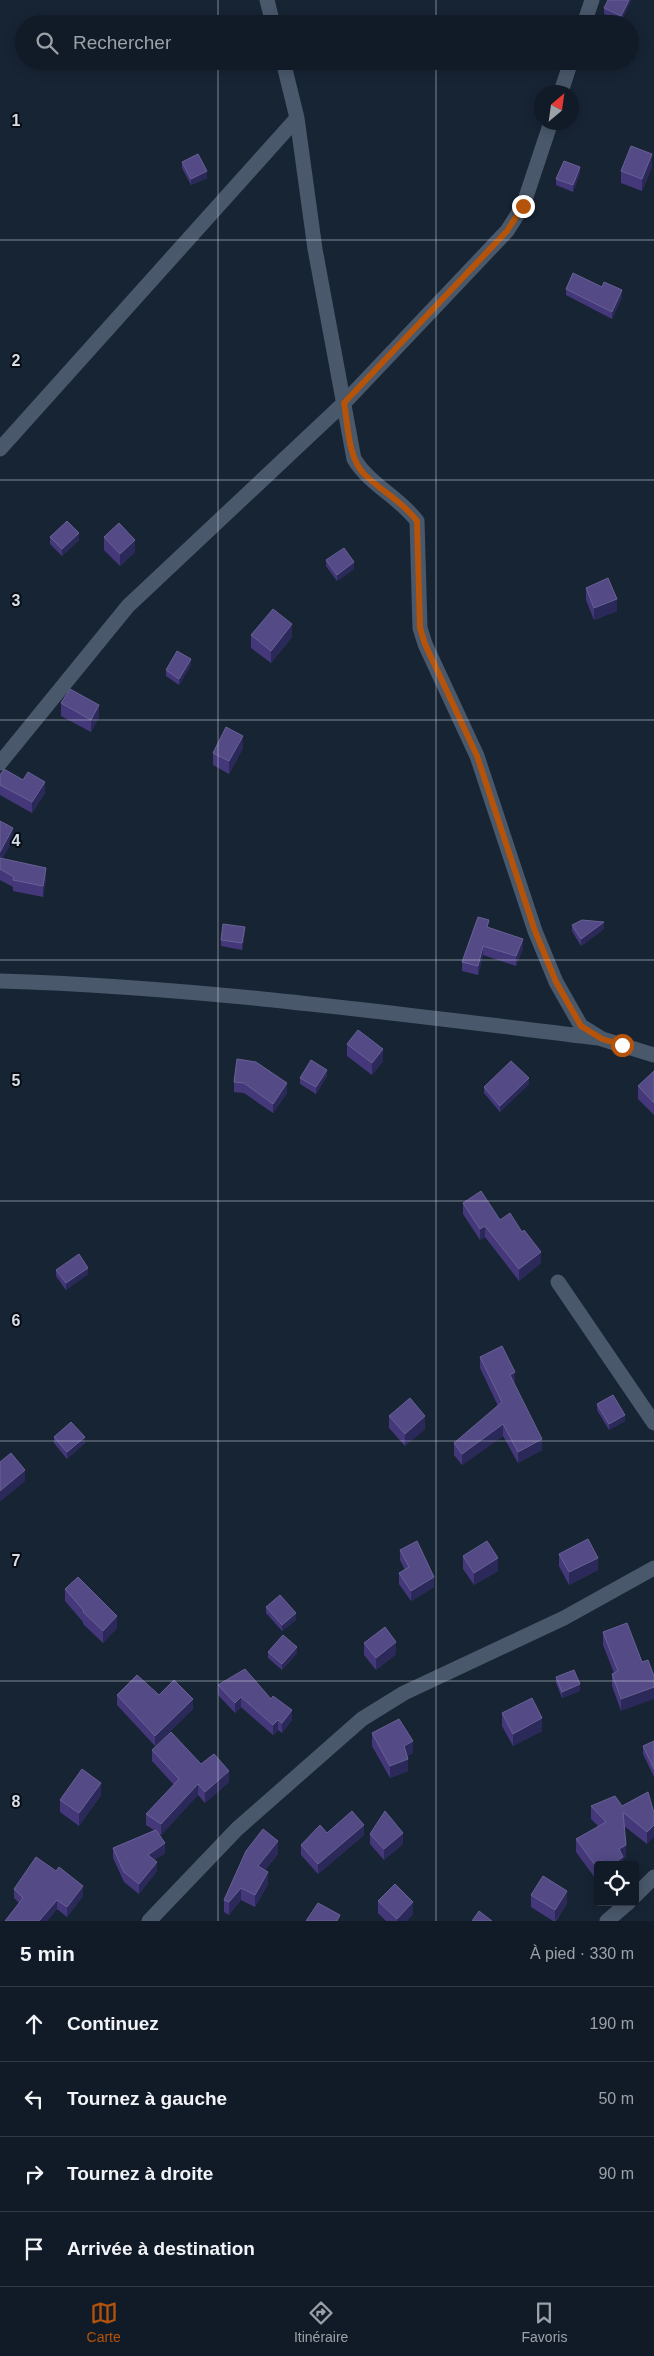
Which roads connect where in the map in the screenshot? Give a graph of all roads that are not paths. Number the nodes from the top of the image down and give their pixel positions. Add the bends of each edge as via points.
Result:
1 (267, 0) edge
2 (592, 0) edge
3 (271, 15) edge
4 (587, 15) edge
5 (285, 70) edge
6 (568, 70) edge
7 (563, 85) edge
8 (297, 118) junction
9 (548, 130) edge
10 (344, 403) junction
11 (0, 449) edge
12 (0, 763) edge
13 (0, 981) edge
14 (602, 1039) junction
15 (654, 1055) edge
16 (558, 1282) dead end
17 (654, 1422) edge
18 (654, 1568) edge
19 (654, 1877) edge
20 (639, 1892) edge
21 (624, 1906) edge
22 (149, 1921) edge
23 (607, 1921) edge

1 - 3 street
2 - 4 street
5 - 8 street
6 - 7 street
8 - 10 street via 315,249
8 - 11 street
9 - 10 street via 523,206 507,231
10 - 12 street via 128,606
10 - 14 street via 354,459 363,473 407,508 417,521 420,628 425,644 477,756 535,931 556,982 581,1026
13 - 14 street via 83,984 322,1005
14 - 15 street
16 - 17 street
18 - 22 street via 564,1618 404,1693 362,1719 237,1829
19 - 20 street
21 - 23 street

